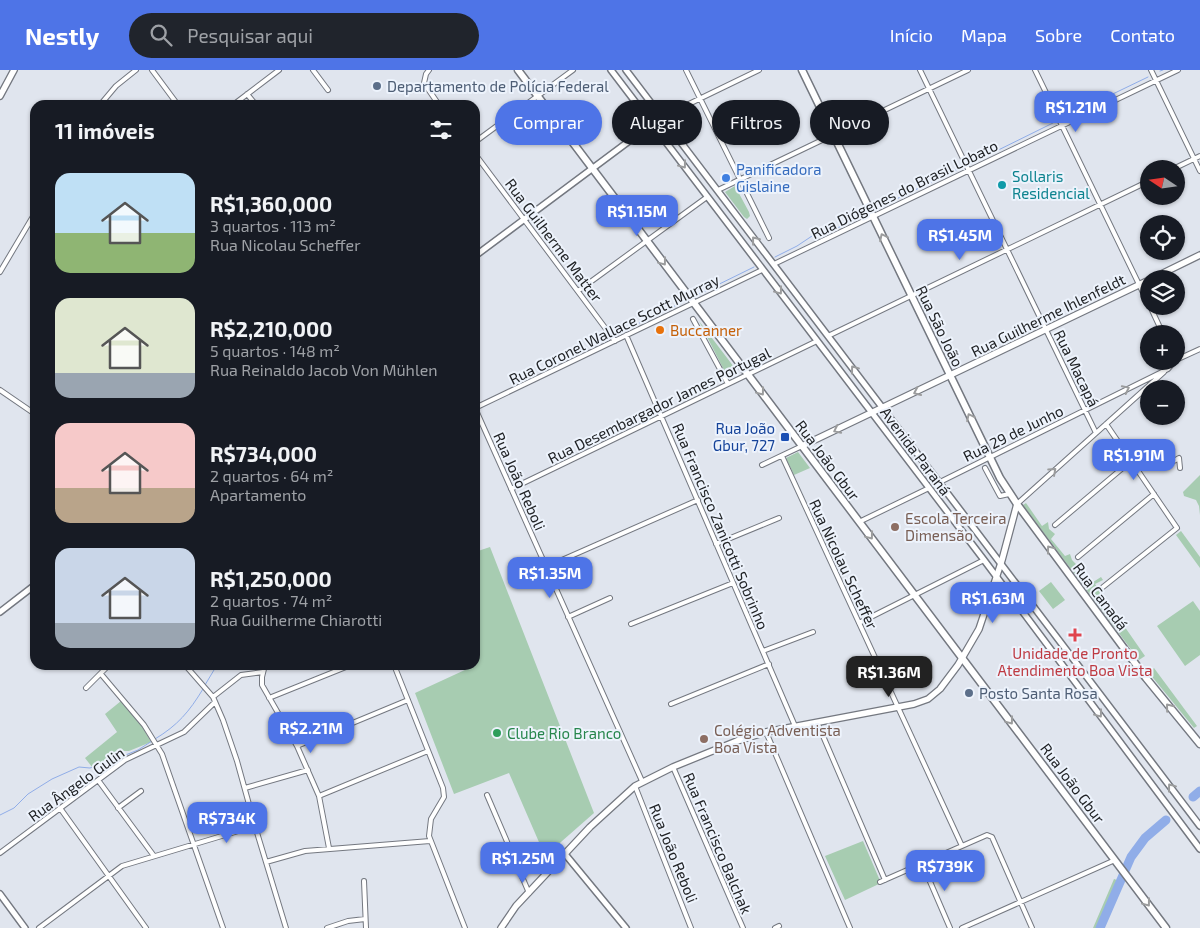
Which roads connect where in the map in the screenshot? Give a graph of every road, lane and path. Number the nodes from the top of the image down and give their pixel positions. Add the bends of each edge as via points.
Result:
1 (14, 70) edge
2 (136, 70) edge
3 (152, 70) edge
4 (279, 70) edge
5 (313, 70) edge
6 (518, 70) edge
7 (573, 70) edge
8 (611, 70) edge
9 (626, 70) edge
10 (686, 70) edge
11 (746, 70) edge
12 (759, 70) edge
13 (802, 70) edge
14 (920, 70) edge
15 (968, 70) edge
16 (1035, 70) edge
17 (1151, 70) edge
18 (1178, 70) edge
19 (427, 72) edge
20 (748, 75) junction
21 (1156, 81) junction
22 (929, 89) junction
23 (328, 90) dead end
24 (247, 94) junction
25 (0, 96) edge
26 (538, 96) junction
27 (700, 98) junction
28 (104, 100) edge
29 (174, 100) edge
30 (239, 100) edge
31 (252, 100) edge
32 (436, 100) edge
33 (634, 100) edge
34 (649, 100) edge
35 (696, 100) edge
36 (817, 100) edge
37 (889, 108) edge
38 (1062, 126) junction
39 (480, 138) edge
40 (623, 145) edge
41 (668, 145) edge
42 (683, 145) edge
43 (811, 145) edge
44 (839, 145) edge
45 (1200, 156) edge
46 (1194, 159) junction
47 (480, 161) edge
48 (1185, 163) edge
49 (592, 168) junction
50 (968, 171) junction
51 (1200, 172) edge
52 (740, 179) junction
53 (1140, 185) edge
54 (718, 190) junction
55 (707, 197) junction
56 (1100, 204) junction
57 (873, 216) junction
58 (524, 220) junction
59 (30, 221) edge
60 (769, 238) dead end
61 (647, 241) junction
62 (1007, 249) junction
63 (480, 251) edge
64 (1200, 255) edge
65 (774, 264) junction
66 (762, 270) junction
67 (1169, 270) edge
68 (0, 272) edge
69 (1139, 285) joint
70 (578, 292) junction
71 (911, 296) junction
72 (694, 303) junction
73 (694, 319) dead end
74 (1046, 330) junction
75 (626, 335) junction
76 (828, 336) junction
77 (615, 341) junction
78 (817, 341) junction
79 (1200, 349) edge
80 (1185, 356) edge
81 (1166, 370) edge
82 (1167, 370) edge
83 (748, 374) junction
84 (950, 376) junction
85 (728, 384) junction
86 (0, 390) edge
87 (480, 406) edge
88 (878, 410) junction
89 (1085, 410) junction
90 (30, 411) edge
91 (661, 416) junction
92 (480, 419) edge
93 (1106, 424) junction
94 (1096, 433) junction
95 (802, 446) junction
96 (782, 456) junction
97 (989, 458) junction
98 (1131, 461) junction
99 (762, 465) dead end
100 (984, 468) dead end
101 (1136, 468) junction
102 (1180, 468) dead end
103 (998, 474) junction
104 (940, 482) junction
105 (992, 484) junction
106 (928, 488) junction
107 (511, 489) junction
108 (1009, 494) junction
109 (1154, 494) junction
110 (698, 500) junction
111 (1017, 504) junction
112 (779, 518) dead end
113 (859, 522) junction
114 (1056, 525) dead end
115 (716, 544) junction
116 (1078, 557) dead end
117 (984, 560) junction
118 (1000, 566) junction
119 (546, 567) junction
120 (996, 577) junction
121 (733, 583) junction
122 (1103, 586) dead end
123 (30, 589) edge
124 (915, 595) junction
125 (610, 598) dead end
126 (0, 612) edge
127 (568, 617) junction
128 (859, 623) junction
129 (631, 624) dead end
130 (813, 632) dead end
131 (763, 651) junction
132 (962, 658) junction
133 (768, 664) junction
134 (104, 670) edge
135 (189, 670) edge
136 (339, 670) edge
137 (396, 670) edge
138 (263, 672) joint
139 (100, 674) junction
140 (86, 688) dead end
141 (213, 697) junction
142 (269, 698) junction
143 (408, 700) junction
144 (215, 702) junction
145 (671, 704) dead end
146 (898, 707) junction
147 (817, 722) junction
148 (795, 726) junction
149 (766, 732) junction
150 (157, 744) junction
151 (1200, 744) edge
152 (298, 746) junction
153 (428, 751) junction
154 (673, 767) junction
155 (308, 770) junction
156 (98, 780) junction
157 (642, 781) junction
158 (635, 786) junction
159 (245, 788) junction
160 (141, 791) dead end
161 (487, 795) dead end
162 (319, 796) junction
163 (60, 808) junction
164 (118, 808) junction
165 (255, 826) junction
166 (1200, 826) edge
167 (430, 841) junction
168 (194, 844) junction
169 (962, 846) junction
170 (329, 848) junction
171 (1200, 849) edge
172 (0, 853) edge
173 (565, 854) junction
174 (154, 856) junction
175 (266, 862) junction
176 (922, 863) junction
177 (1117, 863) junction
178 (109, 875) junction
179 (885, 880) junction
180 (364, 881) dead end
181 (880, 882) dead end
182 (528, 893) junction
183 (0, 894) edge
184 (1020, 902) junction
185 (365, 919) junction
186 (335, 927) edge
187 (25, 928) edge
188 (39, 928) edge
189 (146, 928) edge
190 (223, 928) edge
191 (286, 928) edge
192 (327, 928) edge
193 (366, 928) edge
194 (465, 928) edge
195 (501, 928) edge
196 (626, 928) edge
197 (692, 928) edge
198 (743, 928) edge
199 (850, 928) edge
200 (950, 928) edge
201 (962, 928) edge
202 (1032, 928) edge
203 (1166, 928) edge

1 - 25 main road
2 - 28 street
3 - 29 street
4 - 24 street
5 - 23 street
6 - 26 main road, Rua João Gbur
7 - 26 street
8 - 33 street, Avenida Paraná
9 - 34 street, Avenida Paraná
10 - 27 street
11 - 20 street
12 - 20 street
13 - 36 main road, Rua São João
14 - 22 street, Rua Macapá
15 - 22 street
16 - 38 street
17 - 21 street
18 - 21 street, Rua Diógenes do Brasil Lobato
19 - 32 street via 424,83
20 - 27 street
21 - 38 street, Rua Diógenes do Brasil Lobato
21 - 46 street
22 - 37 street
22 - 50 street, Rua Macapá
24 - 30 street
24 - 31 street
26 - 39 street
26 - 49 main road, Rua João Gbur
27 - 35 street
27 - 52 street
38 - 50 street, Rua Diógenes do Brasil Lobato
38 - 56 street
40 - 49 street
41 -> 55 street, Avenida Paraná
42 - 54 street, Avenida Paraná
43 - 52 street
44 - 57 main road, Rua São João
45 - 46 street
46 - 48 street
46 - 51 street
47 - 58 street, Rua Guilherme Matter
49 - 58 street
49 - 61 main road, Rua João Gbur
50 - 57 street, Rua Diógenes do Brasil Lobato
50 - 62 street, Rua Macapá
52 - 54 street
52 - 60 street
53 - 56 street
54 - 55 street
65 -> 54 street, Avenida Paraná
55 - 61 street
55 - 66 street, Avenida Paraná
56 - 62 street
56 - 69 street
57 - 65 street, Rua Diógenes do Brasil Lobato
71 -> 57 main road, Rua São João
58 - 63 street
58 - 70 street, Rua Guilherme Matter
59 - 68 street
61 - 70 street
61 -> 72 main road, Rua João Gbur
62 - 71 street
62 - 74 street, Rua Macapá
64 - 67 main road, Rua Guilherme Ihlenfeldt
65 - 76 street, Avenida Paraná
66 - 72 street, Rua Coronel Wallace Scott Murray
66 -> 78 street, Avenida Paraná
69 - 74 main road, Rua Guilherme Ihlenfeldt
70 - 77 street, Rua Guilherme Matter
71 - 76 street
71 - 84 main road, Rua São João
72 - 75 street, Rua Coronel Wallace Scott Murray
72 - 83 main road, Rua João Gbur
73 - 85 street
74 - 84 main road, Rua Guilherme Ihlenfeldt
74 - 89 street, Rua Macapá
75 - 77 street, Rua Coronel Wallace Scott Murray
75 - 91 street, Rua Francisco Zanicotti Sobrinho
88 -> 76 street, Avenida Paraná
77 - 87 street, Rua Coronel Wallace Scott Murray
78 - 83 street, Rua Desembargador James Portugal
78 - 88 street, Avenida Paraná
79 - 80 street, Rua 29 de Junho
89 -> 81 street, Rua 29 de Junho
82 - 93 street
83 - 85 street, Rua Desembargador James Portugal
83 -> 95 main road, Rua João Gbur
84 -> 88 main road, Rua Guilherme Ihlenfeldt
97 -> 84 main road, Rua São João
85 - 91 street, Rua Desembargador James Portugal
86 - 90 street
88 -> 95 main road, Rua Guilherme Ihlenfeldt
88 - 104 street, Avenida Paraná
88 - 106 street, Avenida Paraná
89 - 94 street, Rua Macapá
89 - 97 street, Rua 29 de Junho
91 - 107 street, Rua Desembargador James Portugal
91 - 110 street, Rua Francisco Zanicotti Sobrinho
92 - 107 street, Rua João Reboli
93 - 94 street
93 - 98 street
111 -> 94 street
95 - 96 street
95 - 113 main road, Rua João Gbur
96 - 99 street
96 - 128 street, Rua Nicolau Scheffer
97 - 103 main road, Rua Canadá
97 - 104 street, Rua 29 de Junho
98 - 101 street
98 - 114 street
100 - 105 street
101 - 102 street via 1158,454 1167,465 1179,458
101 - 109 street
103 - 105 street
103 - 108 main road, Rua Canadá
104 - 118 street, Avenida Paraná
105 - 108 street via 1000,496
106 - 113 street
106 - 117 street, Avenida Paraná
107 - 119 street, Rua João Reboli
108 - 111 main road, Rua Canadá
109 - 116 street
109 - 122 street via 1177,528
110 - 115 street, Rua Francisco Zanicotti Sobrinho
110 - 119 street
111 - 118 main road
151 -> 111 main road, Rua Canadá via 1146,678
112 - 115 street
113 -> 124 main road, Rua João Gbur
115 - 121 street, Rua Francisco Zanicotti Sobrinho
117 - 120 street, Avenida Paraná
117 - 124 street
118 - 120 main road
166 -> 118 street, Avenida Paraná
119 - 127 street, Rua João Reboli
120 - 132 main road via 982,622
120 -> 171 street, Avenida Paraná
121 - 129 street
121 - 131 street, Rua Francisco Zanicotti Sobrinho
123 - 126 street
124 - 128 street
124 - 132 main road, Rua João Gbur
125 - 127 street
127 - 157 street, Rua João Reboli
128 - 146 street, Rua Nicolau Scheffer
130 - 131 street
131 - 133 street, Rua Francisco Zanicotti Sobrinho
132 - 146 main road via 936,693 918,703
132 -> 177 main road, Rua João Gbur
133 - 145 street
133 - 148 street, Rua Francisco Zanicotti Sobrinho
134 - 139 street
135 - 141 street
136 - 142 street
137 - 143 street
138 - 141 street via 241,675
138 - 142 street via 262,685
139 - 140 street
139 - 150 street
141 - 144 street
142 - 152 street
143 - 152 street
143 - 153 street
144 - 150 street, Rua Ângelo Gulin via 184,732
144 - 159 street
146 - 147 main road
146 - 169 street, Rua Nicolau Scheffer
147 - 148 main road
147 - 179 street
148 - 149 main road
149 - 154 main road
149 - 199 street
150 - 156 street, Rua Ângelo Gulin via 128,758
150 - 168 street
152 - 155 street
153 - 162 street
153 - 167 street via 444,792 431,819
154 - 157 main road
154 - 198 street, Rua Francisco Balchak
155 - 159 street
155 - 162 street
156 - 163 street, Rua Ângelo Gulin
156 - 164 street
157 - 158 main road
158 - 173 main road via 597,819
158 - 197 street, Rua João Reboli
159 - 165 street
160 - 164 street
161 - 182 street
162 - 170 street
163 - 172 street, Rua Ângelo Gulin
163 - 178 street
164 - 174 street
165 - 168 street
165 - 175 street
167 - 170 street
167 - 194 street
168 - 174 street
168 - 190 street
169 - 176 street
169 - 184 street via 990,835
170 - 175 street
173 - 182 main road
173 - 196 street
174 - 178 street via 122,866
175 - 191 street
176 - 179 street
176 - 200 street
177 - 184 street
177 -> 203 main road, Rua João Gbur
178 - 188 street
178 - 189 street
179 - 181 street
180 - 185 street
182 - 195 main road
183 - 187 street
184 - 201 street
184 - 202 street
185 - 186 street
185 - 193 street
186 - 192 street

